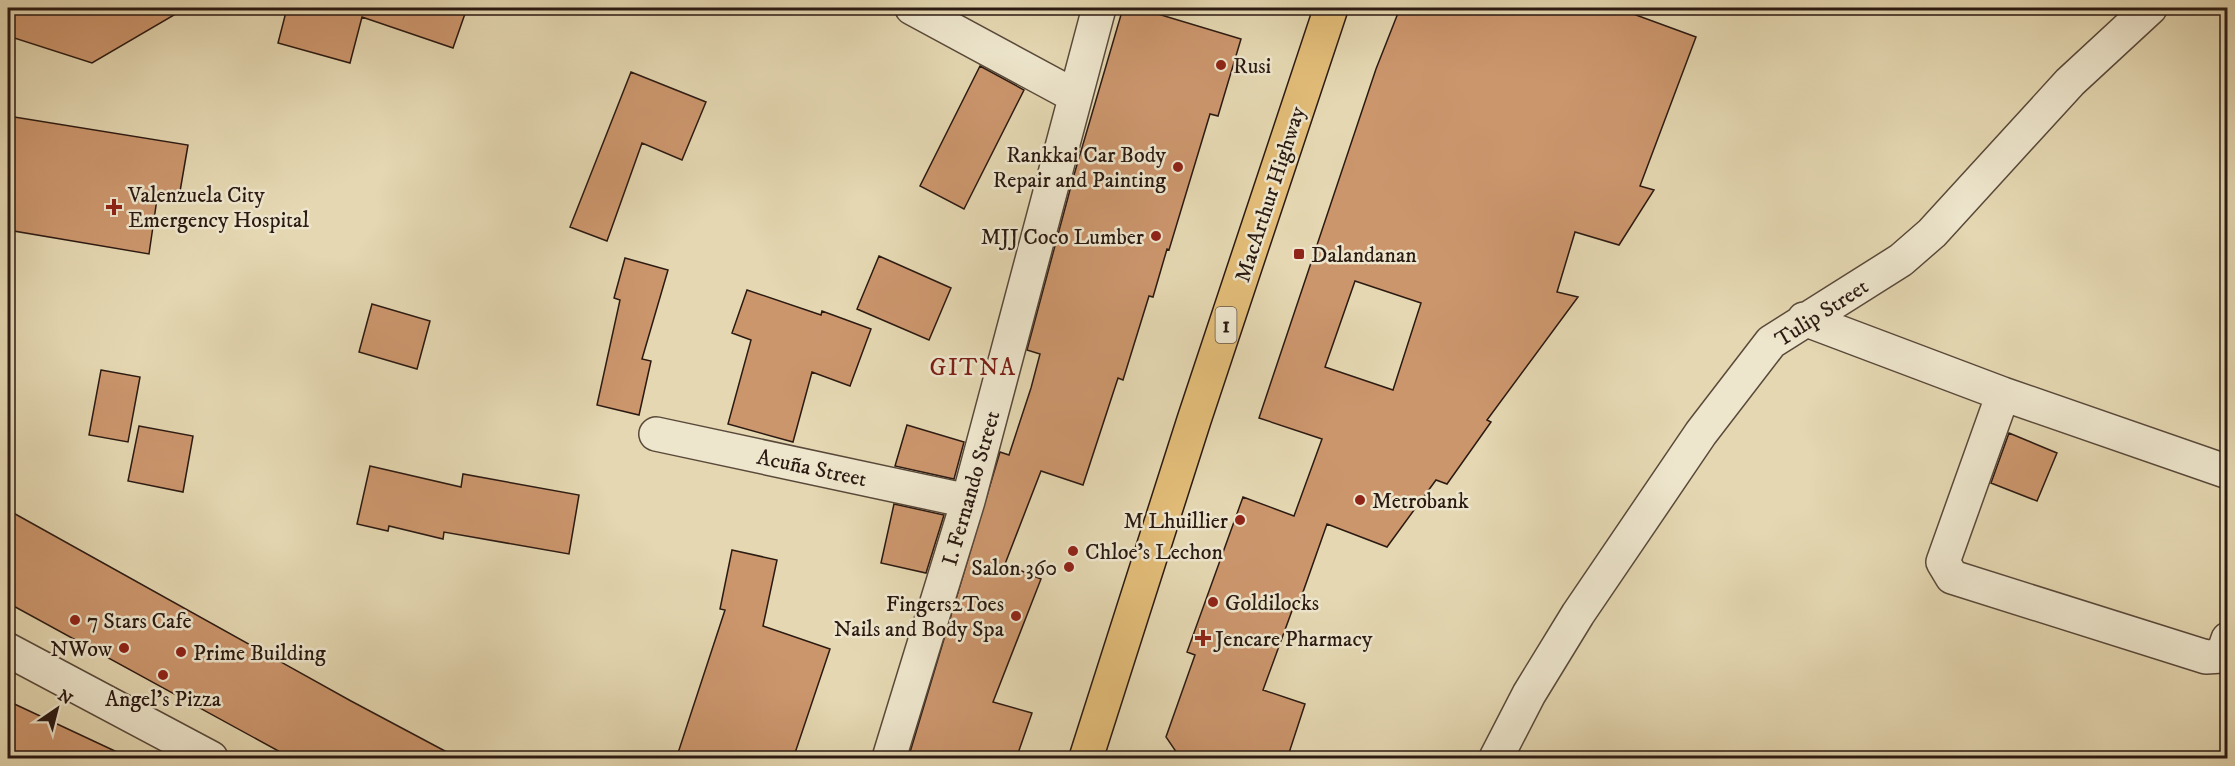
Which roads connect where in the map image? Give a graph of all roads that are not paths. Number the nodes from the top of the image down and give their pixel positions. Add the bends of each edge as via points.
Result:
1 (912, 8) edge
2 (1099, 8) edge
3 (1331, 8) edge
4 (2150, 8) edge
5 (1076, 96) junction
6 (1804, 320) junction
7 (2003, 394) junction
8 (656, 434) dead end
9 (2228, 472) edge
10 (968, 501) junction
11 (2228, 639) edge
12 (8, 650) edge
13 (211, 759) edge
14 (889, 759) edge
15 (1086, 759) edge
16 (1496, 759) edge

1 - 5 street
2 - 5 street, I. Fernando Street
3 - 15 highway, MacArthur Highway / 1
4 - 6 street, Tulip Street via 2070,82 1932,233 1901,260
5 - 10 street, I. Fernando Street
6 - 7 street
6 - 16 street, Tulip Street via 1771,342 1701,433 1578,614 1529,694
7 - 9 street
7 - 11 street via 1943,562 1952,577 2206,657 2222,656
8 - 10 street, Acuña Street
10 - 14 street, I. Fernando Street
12 - 13 street

